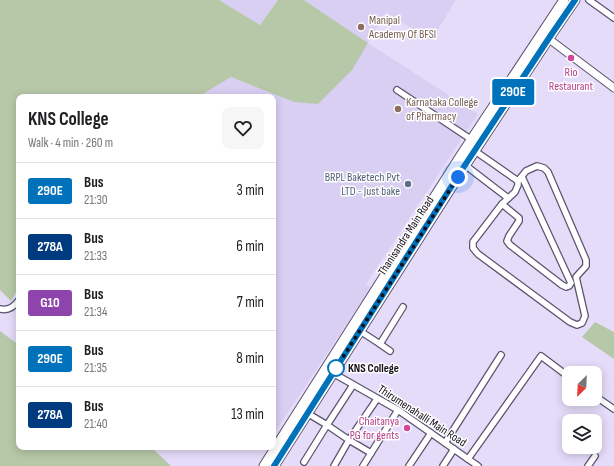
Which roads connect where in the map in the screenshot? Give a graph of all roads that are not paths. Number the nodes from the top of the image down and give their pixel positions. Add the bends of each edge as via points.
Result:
1 (564, 0) edge
2 (575, 0) edge
3 (588, 0) edge
4 (614, 18) edge
5 (545, 36) junction
6 (614, 88) edge
7 (397, 90) dead end
8 (472, 140) junction
9 (475, 151) junction
10 (465, 165) junction
11 (520, 179) junction
12 (508, 198) junction
13 (502, 204) junction
14 (16, 304) edge
15 (403, 307) dead end
16 (0, 309) edge
17 (360, 331) junction
18 (380, 344) junction
19 (390, 351) dead end
20 (501, 355) dead end
21 (329, 371) junction
22 (562, 372) edge
23 (353, 385) junction
24 (377, 399) junction
25 (602, 401) edge
26 (614, 409) edge
27 (398, 410) junction
28 (308, 413) junction
29 (327, 425) junction
30 (430, 433) junction
31 (349, 440) junction
32 (445, 443) junction
33 (276, 444) edge
34 (454, 449) junction
35 (272, 450) edge
36 (371, 453) junction
37 (595, 456) dead end
38 (468, 459) junction
39 (304, 462) dead end
40 (476, 465) edge
41 (264, 466) edge
42 (274, 466) edge
43 (334, 466) edge
44 (363, 466) edge
45 (409, 466) edge
46 (443, 466) edge
47 (588, 466) edge

1 - 5 main road, Thanisandra Main Road
2 - 5 main road, Thanisandra Main Road
3 - 4 street
5 - 6 street
5 - 8 main road, Thanisandra Main Road
5 - 9 main road, Thanisandra Main Road
7 - 8 street
8 - 21 main road, Thanisandra Main Road
9 - 10 main road, Thanisandra Main Road
9 - 11 street
10 - 12 street
10 - 17 main road, Thanisandra Main Road
11 - 12 street via 515,192
11 - 13 street via 571,283 569,286 562,285 510,246 507,241 519,218
11 - 13 street via 526,171 537,166 548,172 586,260 586,266 576,277 585,316 582,323 577,325 570,322 473,248 473,242
12 - 13 street
14 - 16 street via 9,309
15 - 18 street
17 - 18 street
17 - 21 main road, Thanisandra Main Road
18 - 19 street
20 - 32 street
21 - 23 street, Thirumenahalli Main Road
21 - 28 main road, Thanisandra Main Road
21 - 33 main road, Thanisandra Main Road
22 - 38 street via 541,356
23 - 24 street, Thirumenahalli Main Road
23 - 29 street
24 - 27 street, Thirumenahalli Main Road
24 - 31 street
25 - 26 street
27 - 30 street, Thirumenahalli Main Road
27 - 36 street
28 - 29 street
28 - 42 main road, Thanisandra Main Road
29 - 31 street
29 - 39 street
30 - 32 street, Thirumenahalli Main Road
30 - 45 street
31 - 36 street
31 - 43 street
32 - 34 street, Thirumenahalli Main Road
34 - 38 street, Thirumenahalli Main Road
34 - 46 street
35 - 41 main road, Thanisandra Main Road
36 - 44 street
37 - 47 street
38 - 40 street, Thirumenahalli Main Road

